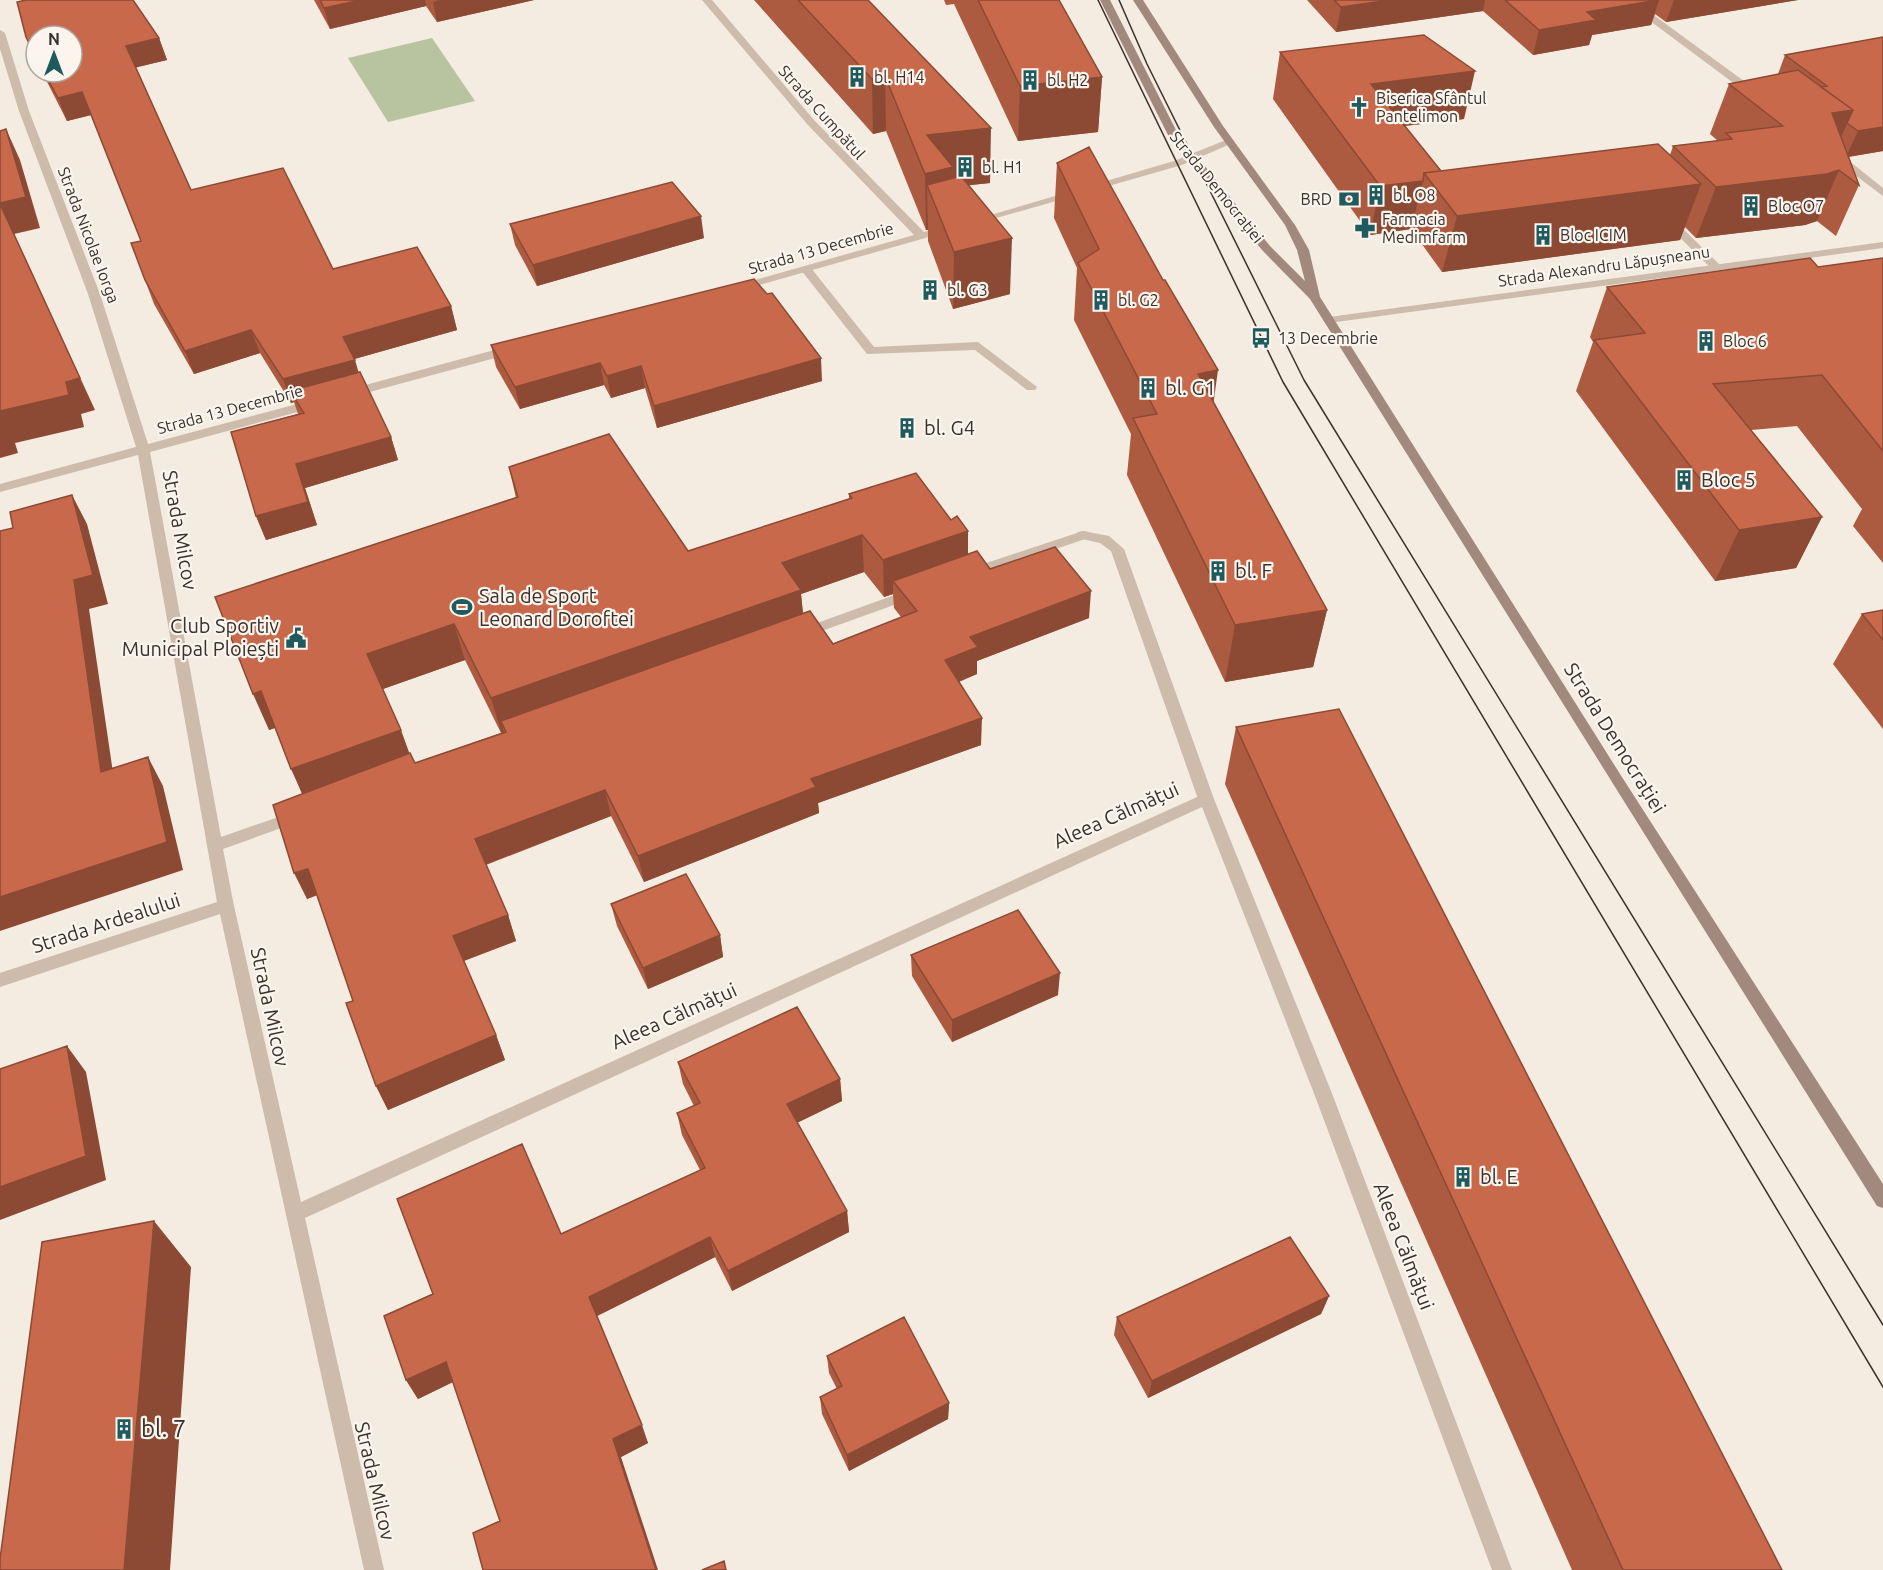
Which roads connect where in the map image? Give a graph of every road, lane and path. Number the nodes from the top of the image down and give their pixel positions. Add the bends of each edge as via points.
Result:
1 (707, 0) edge
2 (1105, 0) edge
3 (1138, 0) edge
4 (1628, 0) edge
5 (0, 33) edge
6 (1764, 101) edge
7 (1230, 142) junction
8 (1829, 150) edge
9 (1194, 156) junction
10 (1883, 194) edge
11 (1661, 212) edge
12 (922, 236) junction
13 (1883, 245) edge
14 (1717, 268) junction
15 (807, 270) junction
16 (727, 291) edge
17 (1314, 297) junction
18 (1329, 320) junction
19 (521, 347) edge
20 (1031, 387) dead end
21 (143, 450) junction
22 (0, 488) edge
23 (955, 578) edge
24 (921, 591) edge
25 (787, 639) edge
26 (1206, 799) junction
27 (315, 810) edge
28 (214, 846) junction
29 (226, 906) junction
30 (0, 980) edge
31 (1883, 1200) edge
32 (294, 1214) junction
33 (374, 1570) edge
34 (1502, 1570) edge

1 - 12 street, Strada Cumpătul via 795,105 871,188
2 - 9 main road, Strada Democrației via 1172,133
3 - 7 main road, Strada Democrației
4 - 6 street
5 - 21 street, Strada Nicolae Iorga via 24,111 94,294
7 - 9 street, Strada 13 Decembrie
7 - 17 main road, Strada Democrației via 1290,225 1303,250
8 - 10 street
9 - 12 street, Strada 13 Decembrie
9 - 17 main road, Strada Democrației via 1266,248
11 - 14 street
12 - 15 street, Strada 13 Decembrie
13 - 14 street, Strada Alexandru Lăpușneanu
14 - 18 street, Strada Alexandru Lăpușneanu
15 - 16 street, Strada 13 Decembrie
15 - 20 street via 871,351 978,346
17 - 18 main road, Strada Democrației
18 - 31 main road, Strada Democrației
19 - 21 street, Strada 13 Decembrie
21 - 22 street, Strada 13 Decembrie
21 - 28 street, Strada Milcov
23 - 26 street via 1083,535 1104,539 1117,549
24 - 25 street
26 - 32 street, Aleea Călmățui
26 - 34 street, Aleea Călmățui via 1324,1095
27 - 28 street
28 - 29 street, Strada Milcov
29 - 30 street, Strada Ardealului
29 - 32 street, Strada Milcov
32 - 33 street, Strada Milcov

